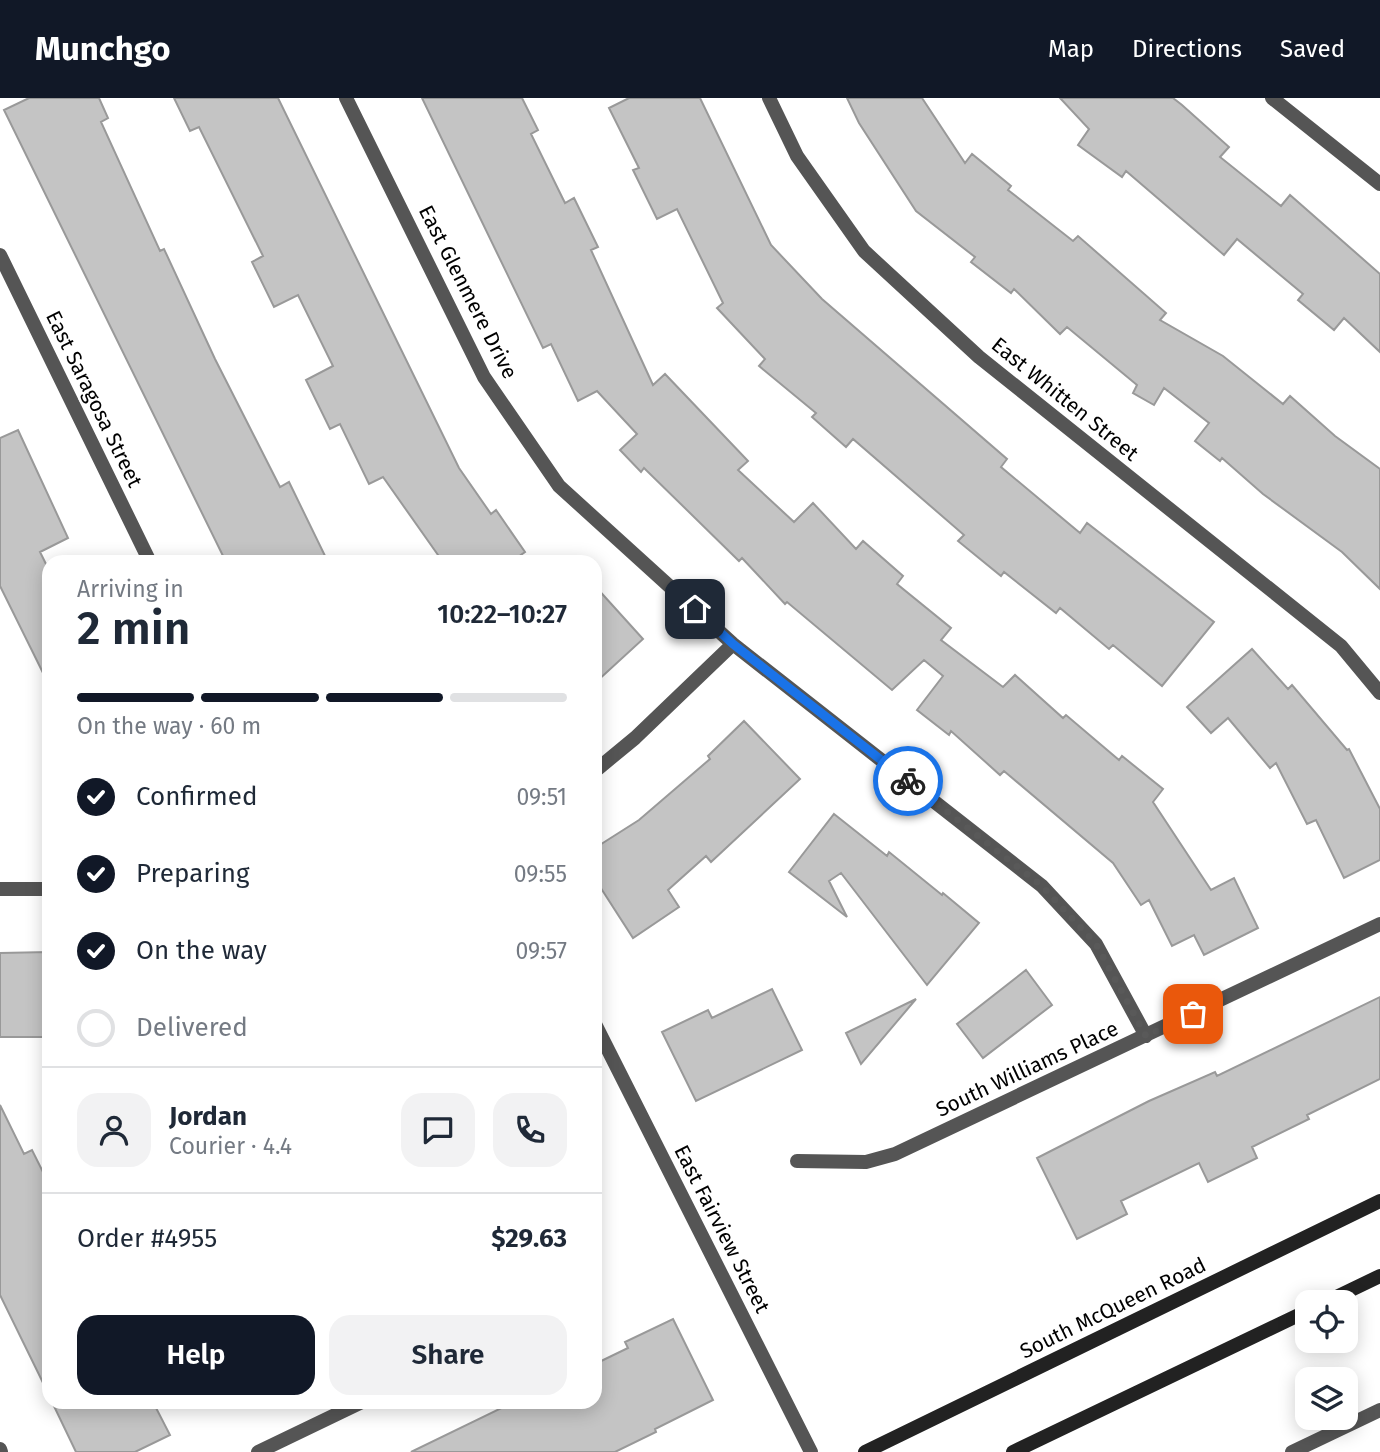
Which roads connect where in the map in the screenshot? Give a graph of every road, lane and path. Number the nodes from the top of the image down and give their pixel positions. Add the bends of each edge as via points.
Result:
1 (346, 98) edge
2 (769, 98) edge
3 (1272, 98) edge
4 (1380, 184) edge
5 (0, 255) edge
6 (147, 555) edge
7 (733, 644) junction
8 (1380, 693) edge
9 (602, 765) edge
10 (0, 889) edge
11 (42, 889) edge
12 (1380, 925) edge
13 (1146, 1036) junction
14 (602, 1038) edge
15 (797, 1161) dead end
16 (1380, 1201) edge
17 (1380, 1276) edge
18 (1351, 1290) edge
19 (1295, 1317) edge
20 (347, 1409) edge
21 (1380, 1410) edge
22 (258, 1452) edge
23 (811, 1452) edge
24 (865, 1452) edge
25 (1013, 1452) edge
26 (1292, 1452) edge

1 - 7 street, East Glenmere Drive via 484,377 559,486
2 - 8 street, East Whitten Street via 797,156 864,251 979,357 1341,646
3 - 4 street
5 - 6 street, East Saragosa Street
7 - 9 street
7 - 13 street, East Glenmere Drive via 1042,886 1096,944
10 - 11 street
12 - 13 street, South Williams Place
13 - 15 street, South Williams Place via 895,1154 866,1162
14 - 23 street, East Fairview Street
16 - 24 main road, South McQueen Road
17 - 18 main road
19 - 25 main road
20 - 22 street
21 - 26 street

